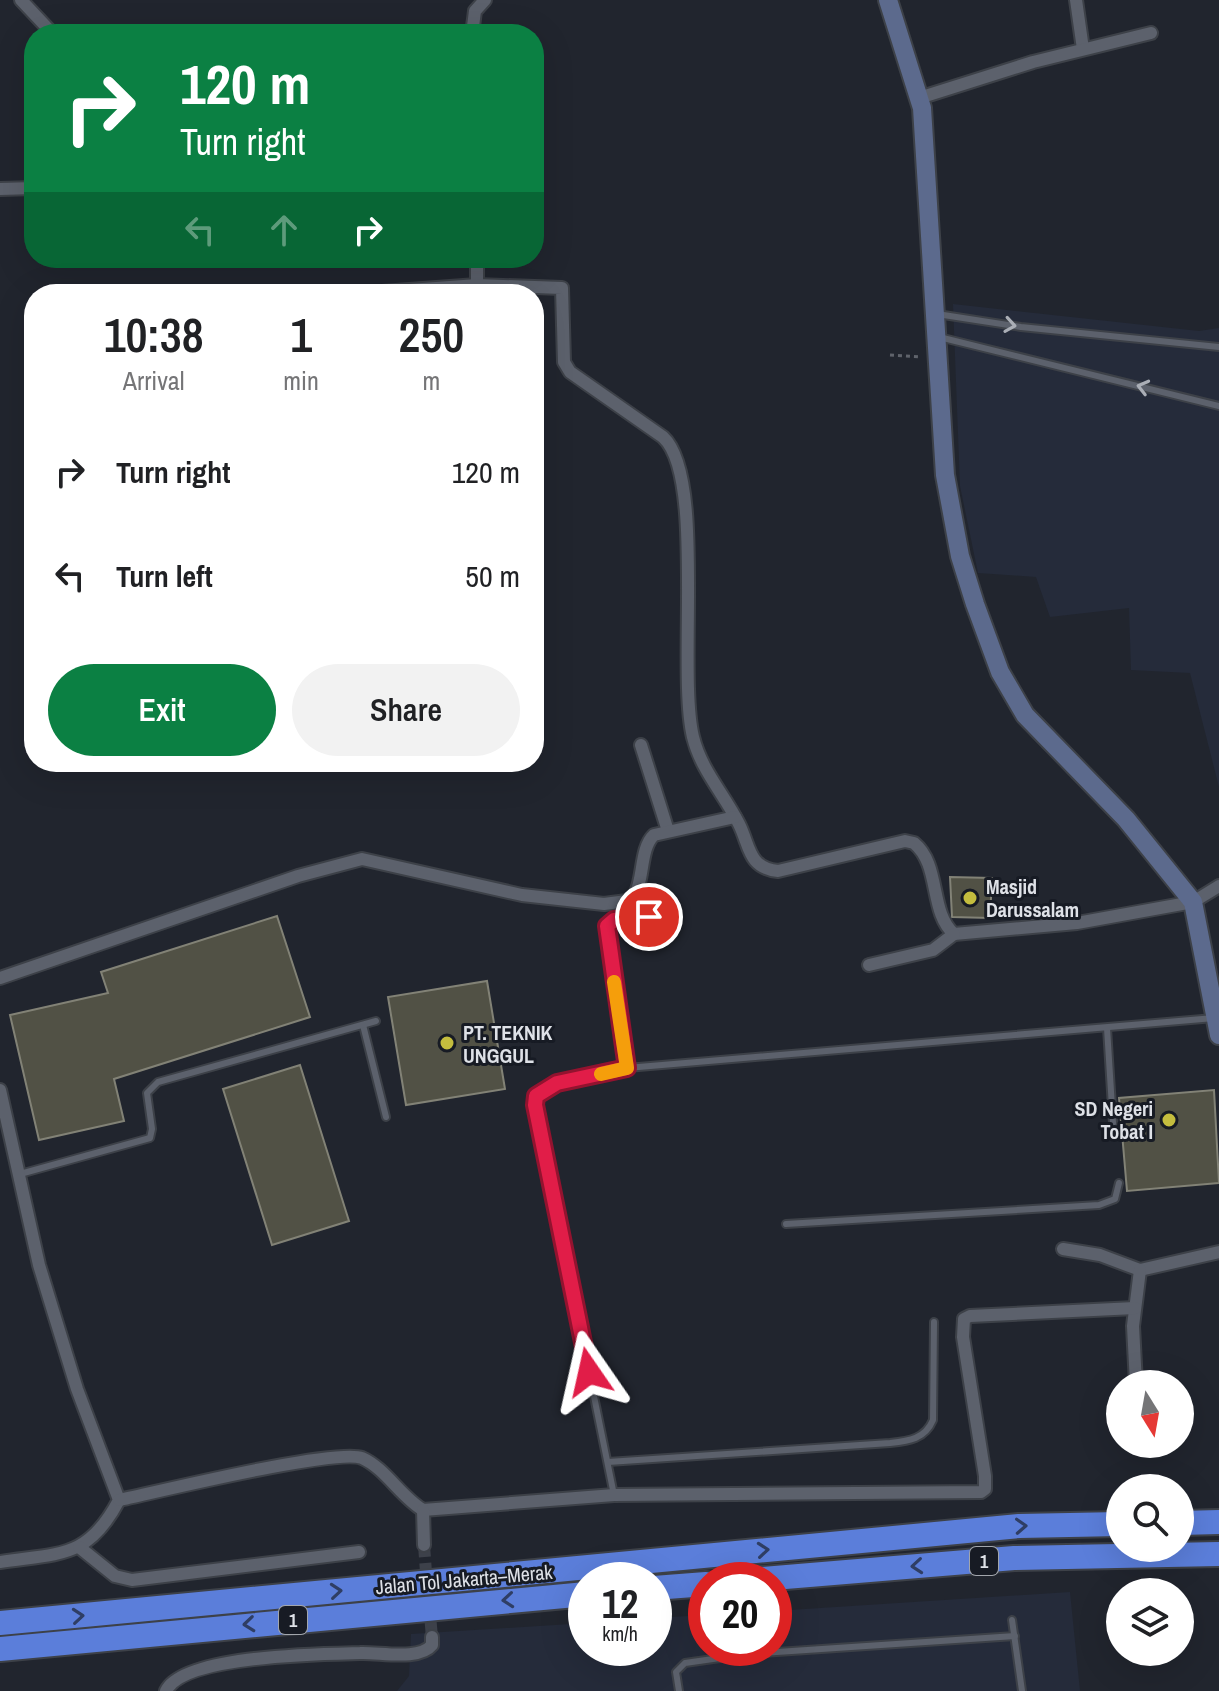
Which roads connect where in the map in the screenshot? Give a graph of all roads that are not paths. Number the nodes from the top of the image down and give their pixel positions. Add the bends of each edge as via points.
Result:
1 (21, 0) edge
2 (485, 0) edge
3 (888, 0) edge
4 (1076, 0) edge
5 (44, 24) edge
6 (473, 24) edge
7 (1151, 33) dead end
8 (1083, 49) junction
9 (919, 98) junction
10 (24, 188) edge
11 (0, 189) edge
12 (544, 287) edge
13 (933, 313) junction
14 (935, 336) junction
15 (1219, 347) edge
16 (1219, 406) edge
17 (641, 745) dead end
18 (735, 817) junction
19 (668, 831) junction
20 (1219, 886) edge
21 (1193, 902) junction
22 (649, 917) dead end
23 (954, 934) junction
24 (869, 965) dead end
25 (0, 978) edge
26 (376, 1021) dead end
27 (363, 1025) junction
28 (1218, 1026) edge
29 (1107, 1028) junction
30 (627, 1068) junction
31 (0, 1090) edge
32 (386, 1117) dead end
33 (1113, 1123) dead end
34 (20, 1174) junction
35 (1119, 1183) dead end
36 (786, 1224) dead end
37 (1063, 1249) dead end
38 (1219, 1252) edge
39 (1140, 1270) junction
40 (1135, 1308) junction
41 (934, 1322) dead end
42 (1136, 1370) edge
43 (608, 1462) junction
44 (614, 1495) junction
45 (119, 1500) junction
46 (423, 1510) junction
47 (1219, 1522) edge
48 (1194, 1523) edge
49 (1106, 1524) edge
50 (424, 1545) tunnel mouth
51 (79, 1547) junction
52 (359, 1552) dead end
53 (1219, 1554) edge
54 (0, 1562) edge
55 (792, 1576) edge
56 (568, 1596) edge
57 (1012, 1620) dead end
58 (0, 1623) edge
59 (1015, 1636) junction
60 (432, 1637) dead end
61 (0, 1649) edge
62 (166, 1691) edge
63 (679, 1691) edge
64 (1022, 1691) edge

1 - 5 street
2 - 6 street via 475,11
3 - 9 main road
4 - 8 street
7 - 8 street
8 - 9 street
9 - 13 main road
10 - 11 street
12 - 18 street via 562,288 564,362 570,372 663,437 672,449 688,522 685,662 692,735 705,769
13 - 14 main road
13 -> 15 lane
16 -> 14 lane
14 - 21 main road via 953,522 1000,672 1034,726 1126,819
17 - 19 street
18 - 19 street
18 - 23 street via 750,855 766,870 914,843 931,876 942,921
19 - 25 street via 648,841 639,889 627,901 522,895 362,859
20 - 21 street
21 - 23 street via 1077,923
21 - 28 main road
22 - 30 lane via 614,920 607,926
23 - 24 street via 933,950
26 - 27 lane
27 - 32 lane
27 - 34 lane via 158,1082 147,1093 150,1138
28 - 29 lane
29 - 30 lane
29 - 33 lane
30 - 43 lane via 557,1083 536,1096 535,1105
31 - 34 street
34 - 45 street via 39,1265
35 - 36 lane via 1115,1199 1099,1205
37 - 39 street
38 - 39 street
39 - 40 street
40 - 42 street
40 - 44 street via 964,1319 985,1476 981,1492
41 - 43 lane via 933,1420 918,1438
43 - 44 lane
44 - 46 street
45 - 46 street via 301,1462 353,1457 366,1461
45 - 51 street via 106,1524
46 - 50 street
47 - 48 highway
58 -> 49 highway, Jalan Tol Jakarta–Merak / 1 via 1003,1527
51 - 52 street via 115,1576 132,1580
51 - 54 street
53 -> 55 highway, 1 via 1014,1558
56 -> 61 highway, Jalan Tol Jakarta–Merak / 1
57 - 59 lane
59 - 63 lane via 685,1663 676,1672
59 - 64 lane
60 - 62 street via 432,1645 421,1653 211,1664 179,1676

